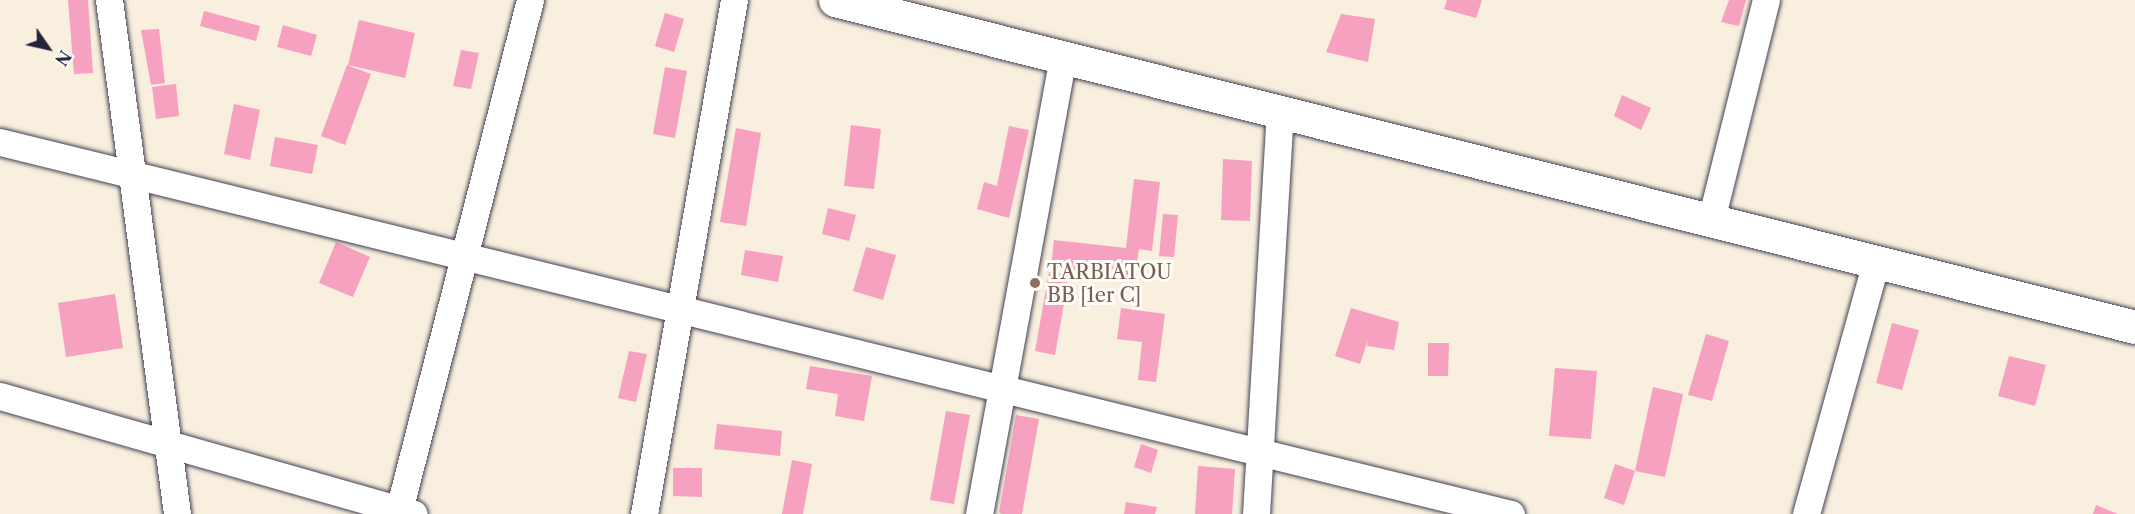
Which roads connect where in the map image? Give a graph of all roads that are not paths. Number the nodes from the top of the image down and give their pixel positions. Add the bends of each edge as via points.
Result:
1 (109, 0) edge
2 (530, 0) edge
3 (734, 0) edge
4 (835, 0) edge
5 (1766, 0) edge
6 (907, 9) edge
7 (1063, 57) junction
8 (1280, 112) junction
9 (0, 142) edge
10 (132, 172) junction
11 (1711, 220) junction
12 (464, 255) junction
13 (1876, 262) junction
14 (680, 308) junction
15 (2135, 327) edge
16 (1002, 388) junction
17 (0, 396) edge
18 (167, 442) junction
19 (1259, 452) junction
20 (404, 512) edge
21 (177, 514) edge
22 (644, 514) edge
23 (979, 514) edge
24 (1256, 514) edge
25 (1511, 514) edge
26 (1806, 514) edge

1 - 10 street
2 - 12 street
3 - 14 street
4 - 6 street
5 - 11 street
6 - 7 street
7 - 8 street
7 - 16 street
8 - 11 street
8 - 19 street
9 - 10 street
10 - 12 street
10 - 18 street
11 - 13 street
12 - 14 street
12 - 20 street
13 - 15 street
13 - 26 street
14 - 16 street
14 - 22 street
16 - 19 street
16 - 23 street
17 - 18 street
18 - 20 street
18 - 21 street
19 - 24 street
19 - 25 street

